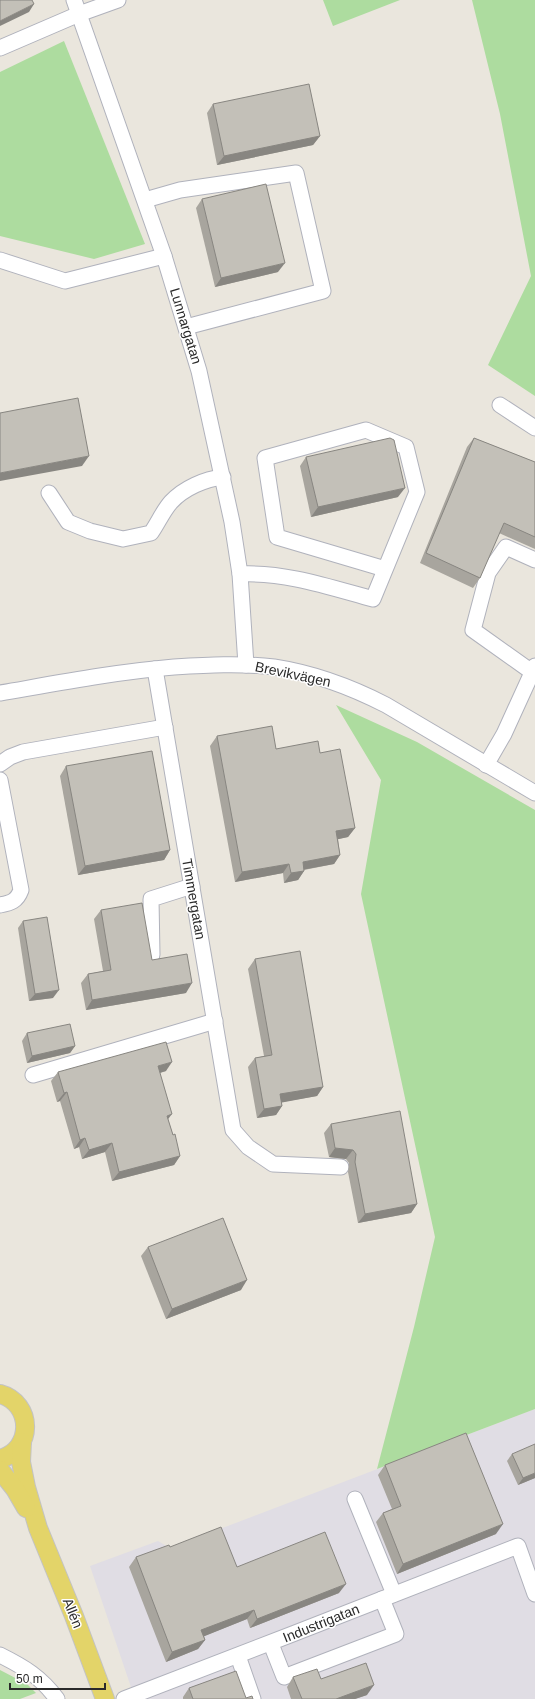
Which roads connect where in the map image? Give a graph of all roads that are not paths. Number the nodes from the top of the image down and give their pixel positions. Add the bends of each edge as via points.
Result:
1 (118, 0) edge
2 (76, 7) edge
3 (0, 48) edge
4 (145, 200) junction
5 (164, 256) junction
6 (0, 260) edge
7 (186, 327) junction
8 (500, 405) dead end
9 (535, 428) edge
10 (224, 477) junction
11 (49, 493) dead end
12 (535, 560) edge
13 (385, 569) junction
14 (240, 574) junction
15 (246, 665) junction
16 (155, 669) junction
17 (534, 669) edge
18 (0, 693) edge
19 (165, 727) junction
20 (0, 764) edge
21 (486, 765) junction
22 (0, 780) edge
23 (535, 793) edge
24 (192, 886) junction
25 (0, 905) edge
26 (152, 955) edge
27 (215, 1021) junction
28 (33, 1075) dead end
29 (341, 1167) dead end
30 (1, 1394) edge
31 (22, 1442) junction
32 (0, 1458) edge
33 (0, 1470) edge
34 (355, 1499) dead end
35 (38, 1528) junction
36 (535, 1594) edge
37 (388, 1596) junction
38 (271, 1644) junction
39 (0, 1655) edge
40 (238, 1656) junction
41 (159, 1693) edge
42 (57, 1699) edge
43 (105, 1699) edge
44 (124, 1699) edge
45 (254, 1699) edge

1 - 2 street
2 - 3 street
2 - 4 street, Lunnargatan
4 - 5 street, Lunnargatan
4 - 7 street via 180,190 296,173 323,291
5 - 6 street via 65,281
5 - 7 street, Lunnargatan
7 - 10 street, Lunnargatan
8 - 9 street
10 - 11 street via 213,478 181,493 171,502 151,533 123,539 90,531 68,522
10 - 14 street, Lunnargatan
12 - 17 street via 506,547 488,573 473,630
13 - 13 street via 417,492 406,447 366,430 265,458 277,537
13 - 14 street via 372,599 299,579 260,573
14 - 15 street, Lunnargatan
15 - 16 street, Brevikvägen via 216,664
15 - 21 street, Brevikvägen via 302,673 366,694
16 - 18 street, Brevikvägen
16 - 19 street, Timmergatan
17 - 21 street via 504,734
19 - 20 street via 23,752
19 - 24 street, Timmergatan
21 - 23 street, Brevikvägen
22 - 25 street via 21,890 14,902
24 - 26 street via 150,899
24 - 27 street, Timmergatan
27 - 28 street
27 - 29 street, Timmergatan via 233,1130 248,1147 273,1164
30 - 31 main road, Allén via 13,1400 22,1410 26,1429
31 - 32 main road via 15,1451
31 - 35 main road, Allén via 21,1462
33 - 35 main road, Allén via 15,1489
34 - 37 street
35 - 43 main road, Allén
36 - 37 street, Industrigatan via 518,1546
37 - 38 street, Industrigatan
37 - 38 street via 396,1634 284,1677
38 - 40 street, Industrigatan
39 - 42 street via 31,1672
40 - 41 street, Industrigatan
40 - 45 street
41 - 44 street, Industrigatan

